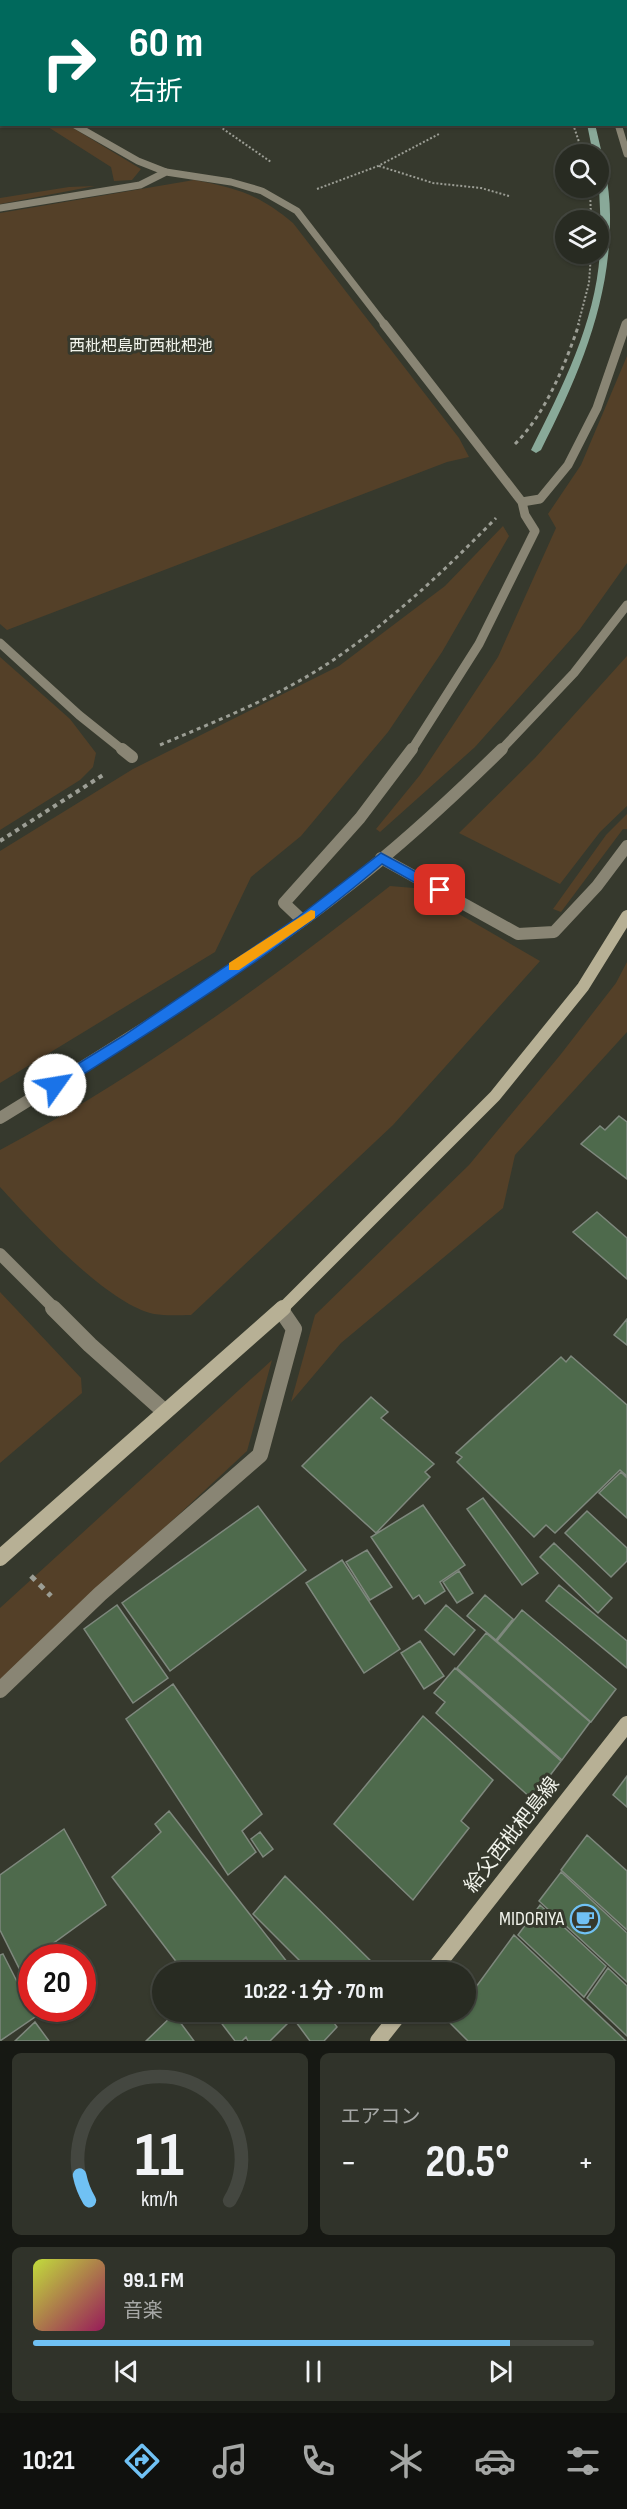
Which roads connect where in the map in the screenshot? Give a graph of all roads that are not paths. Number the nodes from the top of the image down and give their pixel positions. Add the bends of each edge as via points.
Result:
1 (77, 126) edge
2 (619, 126) edge
3 (627, 154) edge
4 (166, 172) junction
5 (0, 208) edge
6 (627, 322) edge
7 (522, 502) junction
8 (627, 605) edge
9 (0, 643) edge
10 (132, 757) road end
11 (627, 846) edge
12 (381, 858) junction
13 (627, 916) edge
14 (302, 920) junction
15 (0, 1118) edge
16 (0, 1254) edge
17 (281, 1310) junction
18 (164, 1411) junction
19 (4, 1555) edge
20 (0, 1690) edge
21 (627, 1724) edge
22 (440, 1962) edge
23 (393, 2022) edge
24 (378, 2041) edge

1 - 4 street via 138,161
2 - 3 street
4 - 5 street via 140,184
4 - 7 street via 262,191 297,211
6 - 7 street via 597,408 568,465 540,499
7 - 14 street via 536,531 505,599 452,692 386,786 284,903
8 - 12 street via 546,705 441,807
9 - 10 street
11 - 12 street via 597,886 554,932 538,935 518,934
12 - 14 street
13 - 17 street via 583,987 495,1096
14 - 15 street via 128,1040
16 - 18 street via 90,1345
17 - 18 street
17 - 20 street via 294,1329 260,1455 185,1518
18 - 19 street
21 - 22 street, 給父西枇杷島線
23 - 24 street

